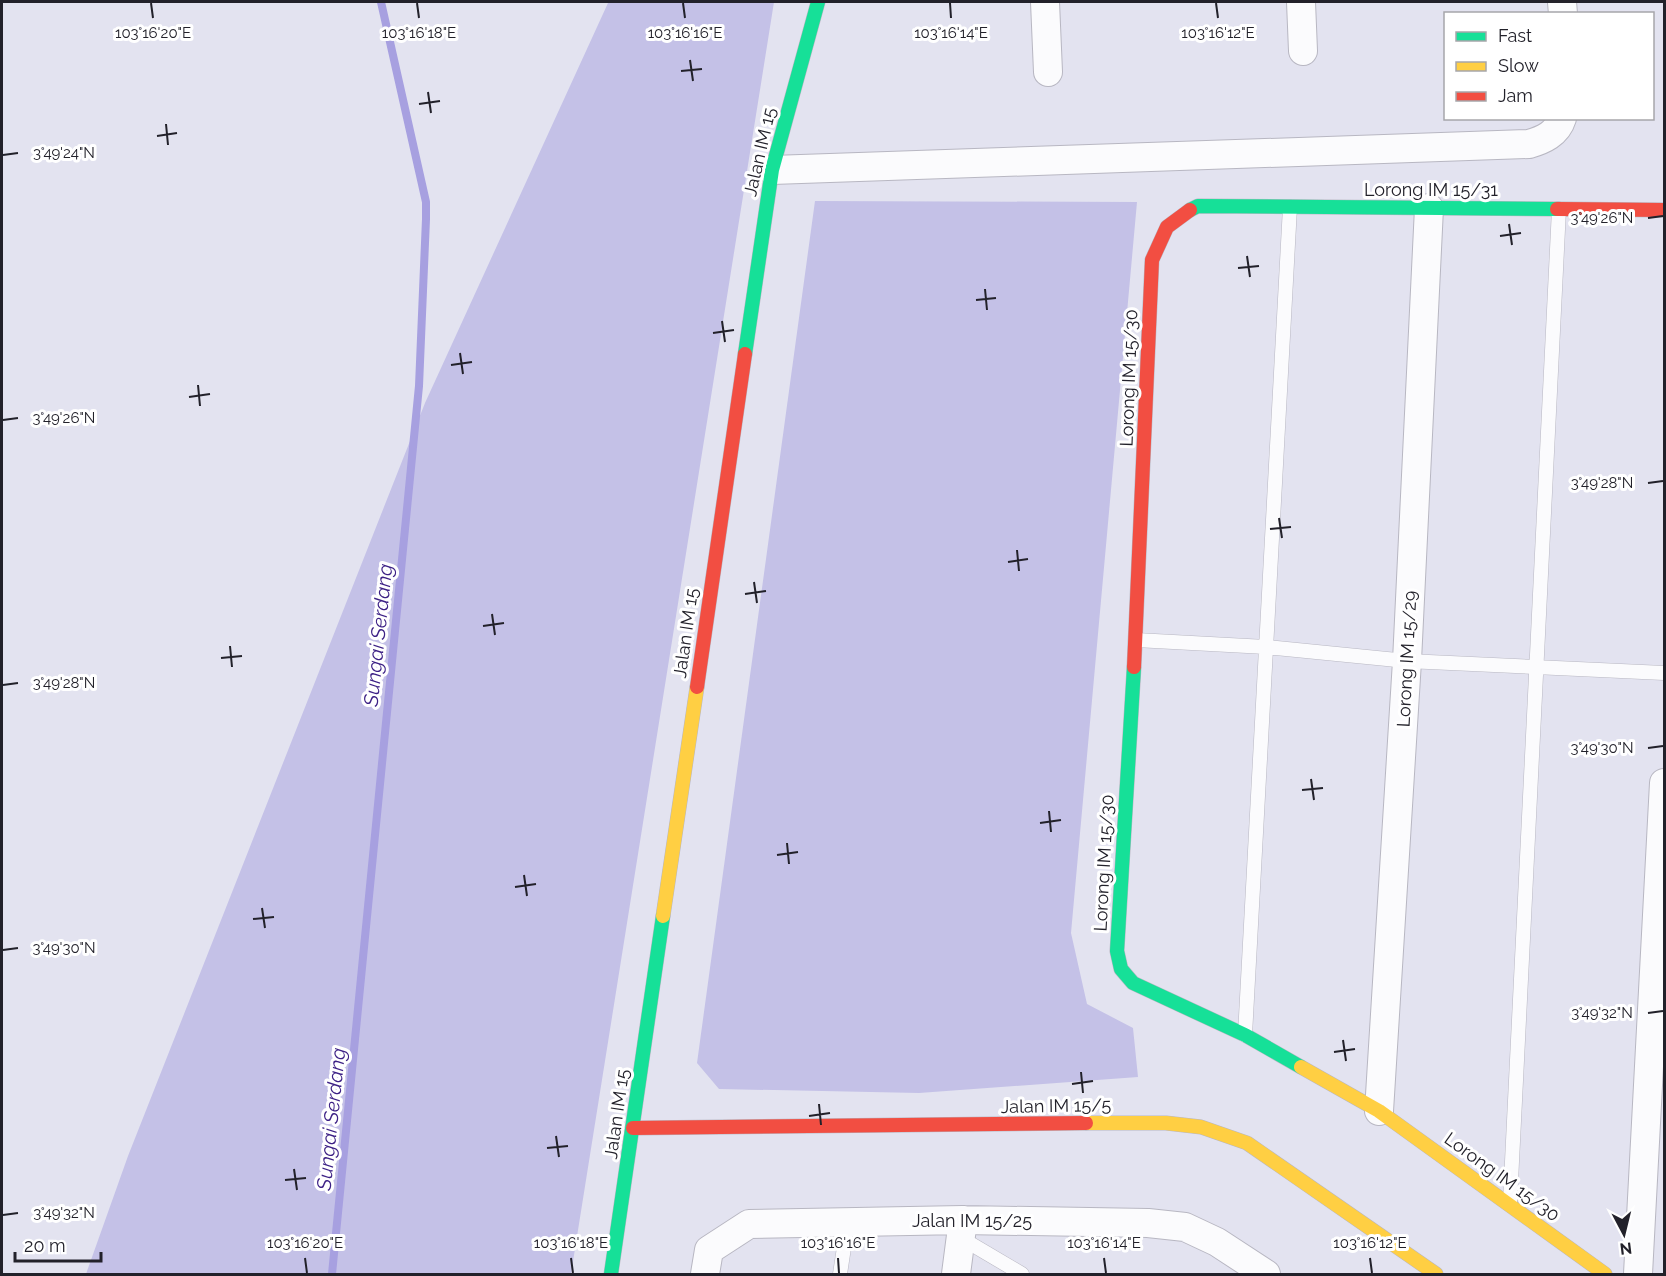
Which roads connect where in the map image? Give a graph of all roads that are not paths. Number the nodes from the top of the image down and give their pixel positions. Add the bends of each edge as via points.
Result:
1 (818, 2) edge
2 (1045, 2) edge
3 (1301, 2) edge
4 (1303, 51) dead end
5 (1048, 72) dead end
6 (1561, 120) edge
7 (771, 170) junction
8 (1198, 206) joint
9 (1290, 207) junction
10 (1429, 208) junction
11 (1559, 209) junction
12 (1665, 210) edge
13 (1136, 640) junction
14 (1266, 647) junction
15 (1407, 661) junction
16 (1536, 667) junction
17 (1665, 673) edge
18 (1665, 783) edge
19 (1660, 996) edge
20 (1245, 1035) junction
21 (1379, 1111) junction
22 (633, 1128) junction
23 (1510, 1204) junction
24 (848, 1221) junction
25 (962, 1229) junction
26 (707, 1262) edge
27 (611, 1275) edge
28 (840, 1275) edge
29 (956, 1275) edge
30 (1022, 1275) edge
31 (1266, 1275) edge
32 (1436, 1275) edge
33 (1605, 1275) edge
34 (1638, 1275) edge

1 - 7 street, Jalan IM 15
2 - 5 street
3 - 4 street
6 - 7 street via 1555,132 1529,144
7 - 22 street, Jalan IM 15
8 - 9 street, Lorong IM 15/31
8 - 13 street, Lorong IM 15/30 via 1172,219 1158,237 1152,260
9 - 10 street, Lorong IM 15/31
9 - 14 lane
10 - 11 street, Lorong IM 15/31
10 - 15 street, Lorong IM 15/29
11 - 12 street, Lorong IM 15/31
11 - 16 lane
13 - 14 lane
13 - 20 street, Lorong IM 15/30 via 1117,951 1121,969 1132,983
14 - 15 lane
14 - 20 lane
15 - 16 lane
15 - 21 street, Lorong IM 15/29
16 - 17 lane
16 - 23 lane
18 - 19 street
19 - 34 street
20 - 21 street, Lorong IM 15/30
21 - 23 street, Lorong IM 15/30
22 - 27 street, Jalan IM 15
22 - 32 street, Jalan IM 15/5 via 1094,1123 1202,1127 1247,1143
23 - 33 street, Lorong IM 15/30
24 - 25 street, Jalan IM 15/25
24 - 26 street, Jalan IM 15/25 via 749,1224
24 - 28 lane
25 - 29 street
25 - 30 lane
25 - 31 street, Jalan IM 15/25 via 1148,1223 1185,1227 1217,1242

